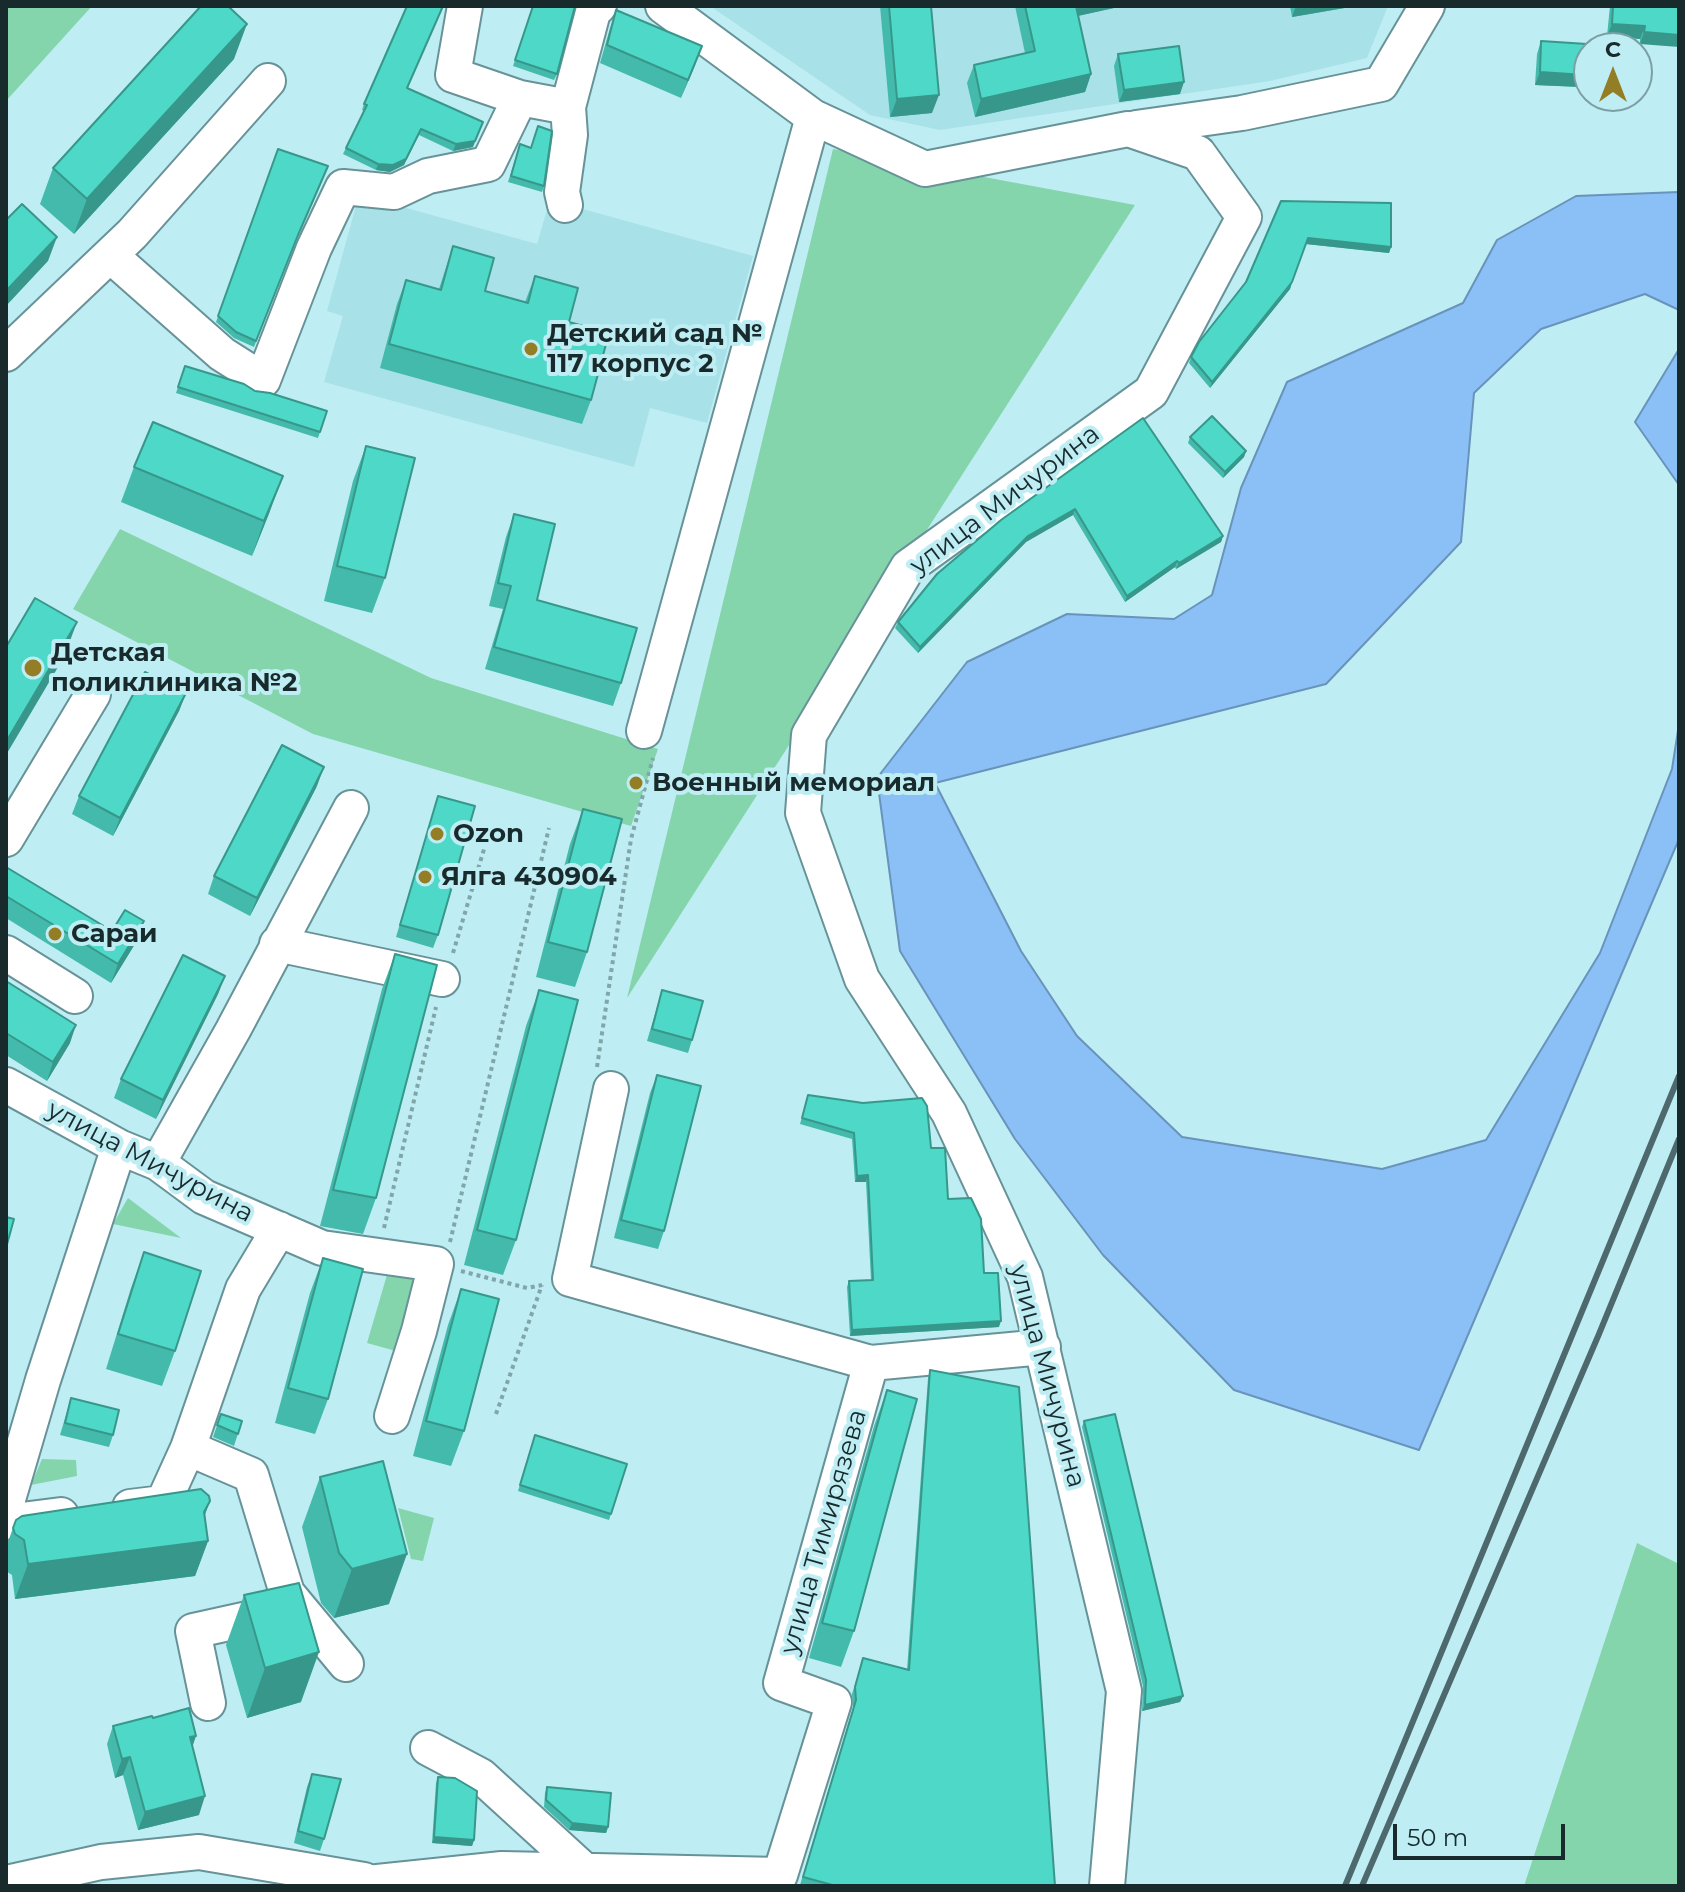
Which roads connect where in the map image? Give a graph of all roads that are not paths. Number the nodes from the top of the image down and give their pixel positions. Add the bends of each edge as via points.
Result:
1 (465, 6) edge
2 (599, 6) edge
3 (663, 6) edge
4 (1427, 6) edge
5 (268, 81) dead end
6 (520, 98) junction
7 (568, 107) junction
8 (813, 117) junction
9 (1128, 129) junction
10 (565, 205) dead end
11 (110, 255) junction
12 (6, 354) edge
13 (93, 694) dead end
14 (644, 731) dead end
15 (351, 808) dead end
16 (6, 839) edge
17 (277, 944) junction
18 (6, 953) edge
19 (442, 979) road end
20 (75, 996) dead end
21 (611, 1089) dead end
22 (9, 1094) edge
23 (119, 1147) junction
24 (158, 1163) junction
25 (279, 1229) junction
26 (1043, 1347) junction
27 (871, 1363) junction
28 (392, 1416) dead end
29 (188, 1448) junction
30 (6, 1506) edge
31 (6, 1522) edge
32 (287, 1593) junction
33 (346, 1664) dead end
34 (208, 1703) dead end
35 (428, 1748) dead end
36 (585, 1871) junction
37 (378, 1882) junction
38 (6, 1883) edge
39 (339, 1886) edge
40 (1107, 1886) edge

1 - 6 street via 453,75
2 - 7 street
3 - 8 street
4 - 9 street via 1381,84 1242,113
5 - 11 street
6 - 7 street
6 - 11 street via 488,164 428,176 394,192 343,187 263,380 222,354
7 - 10 street
8 - 9 street via 925,169
8 - 14 street
9 - 26 street, улица Мичурина via 1198,153 1244,217 1151,392 908,567 809,735 803,813 862,979 949,1113 1025,1277
11 - 12 street
13 - 16 street
15 - 17 street
17 - 19 street
17 - 24 street
18 - 20 street
21 - 27 street via 570,1279
22 - 23 street, улица Мичурина
23 - 24 street, улица Мичурина
23 - 30 street
24 - 25 street, улица Мичурина via 204,1197
25 - 28 street, улица Мичурина via 322,1248 440,1265
25 - 29 street via 243,1289
26 - 27 street
26 - 40 street, улица Мичурина via 1124,1691
27 - 36 street, улица Тимирязева via 781,1683 834,1702 780,1875
29 - 31 street via 163,1503
29 - 32 street via 251,1475
32 - 33 street
32 - 34 street via 279,1613 193,1631
35 - 36 street via 481,1776
36 - 37 street via 502,1869
37 - 38 street via 199,1852 101,1862
37 - 39 street

